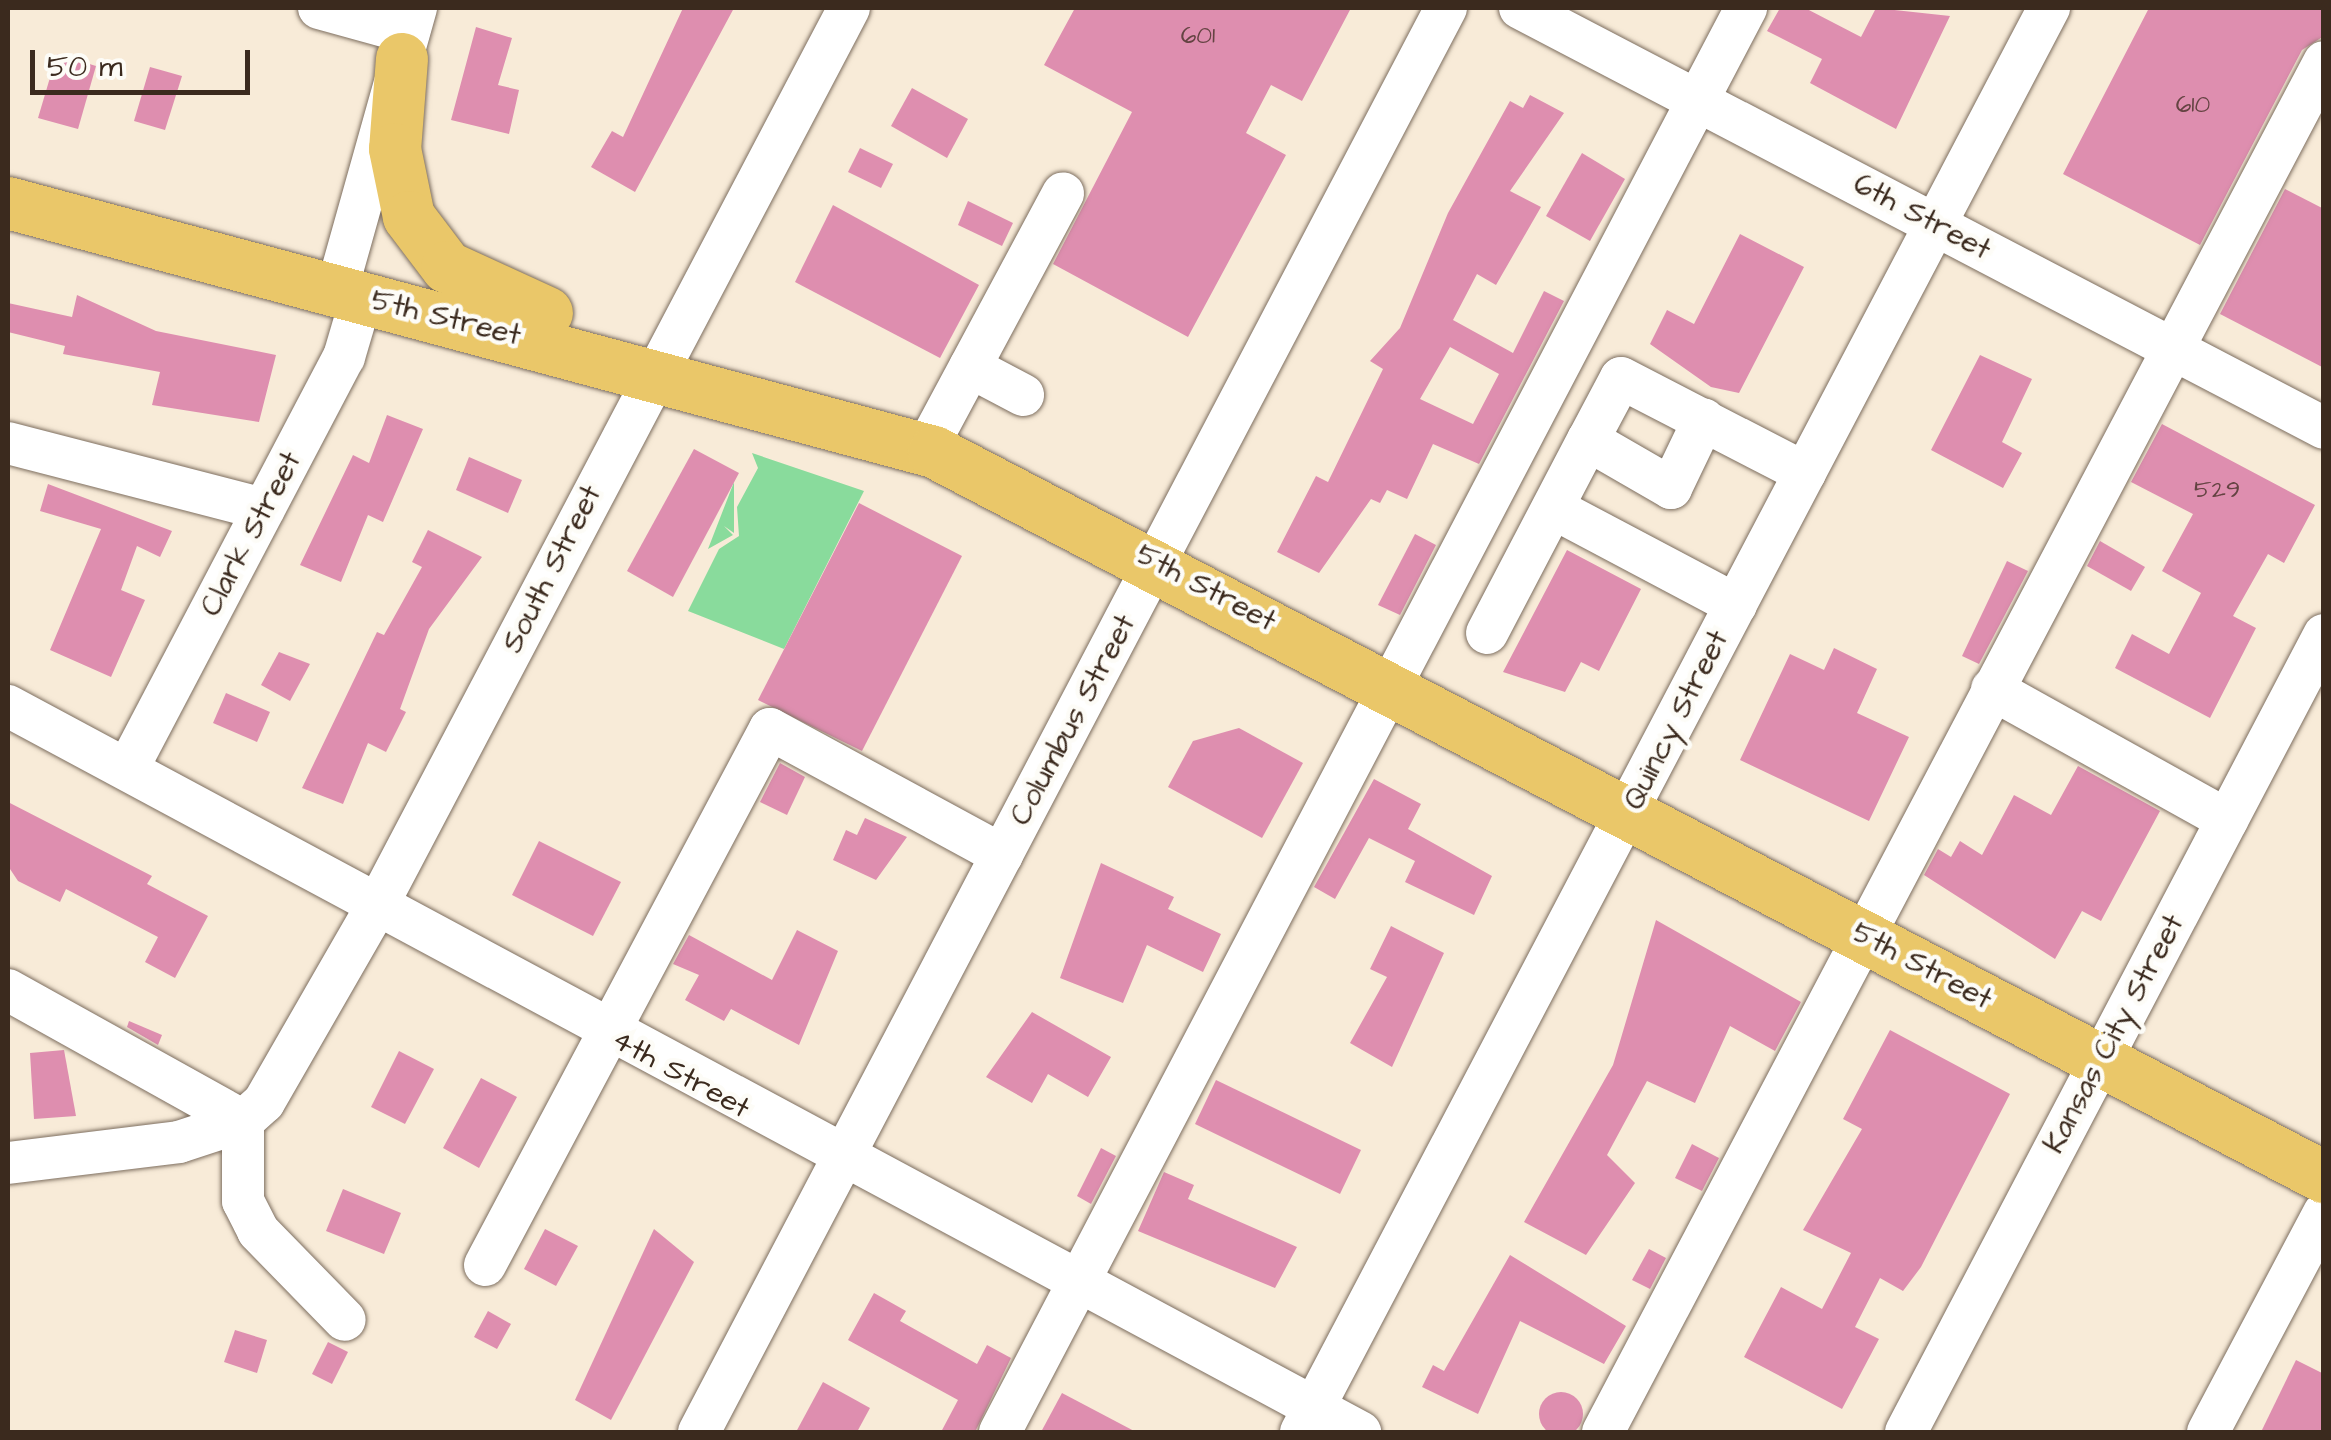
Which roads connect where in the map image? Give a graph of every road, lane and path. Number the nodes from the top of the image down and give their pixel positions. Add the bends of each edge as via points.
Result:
1 (319, 8) edge
2 (849, 8) edge
3 (1446, 8) edge
4 (1520, 8) edge
5 (1746, 8) edge
6 (2049, 8) edge
7 (409, 33) edge
8 (2324, 62) edge
9 (1697, 100) junction
10 (1064, 192) dead end
11 (8, 203) edge
12 (1935, 223) junction
13 (350, 293) junction
14 (2172, 347) junction
15 (636, 366) junction
16 (970, 367) junction
17 (1023, 395) dead end
18 (1704, 420) junction
19 (2324, 428) edge
20 (1588, 440) junction
21 (8, 443) edge
22 (926, 449) junction
23 (1805, 473) junction
24 (264, 508) junction
25 (1552, 508) junction
26 (1156, 562) junction
27 (1736, 604) junction
28 (1487, 634) dead end
29 (2324, 635) edge
30 (1392, 686) junction
31 (1992, 689) junction
32 (8, 706) edge
33 (128, 768) junction
34 (1630, 809) junction
35 (2226, 820) junction
36 (1002, 854) junction
37 (378, 904) junction
38 (1864, 935) junction
39 (8, 990) edge
40 (606, 1033) junction
41 (2099, 1062) junction
42 (242, 1121) junction
43 (843, 1162) junction
44 (8, 1163) edge
45 (2324, 1177) edge
46 (2324, 1213) edge
47 (485, 1266) dead end
48 (1078, 1284) junction
49 (345, 1320) dead end
50 (1308, 1420) edge
51 (699, 1432) edge
52 (1000, 1432) edge
53 (1360, 1432) edge
54 (1603, 1432) edge
55 (1906, 1432) edge
56 (2208, 1432) edge

1 - 7 street
2 - 15 street, South Street
3 - 26 street, Columbus Street
4 - 9 street, 6th Street
5 - 9 street
6 - 12 street, Quincy Street
7 - 13 street, Clark Street
7 - 15 main road via 398,186 426,243 482,290 562,318
8 - 14 street
9 - 12 street, 6th Street
9 - 30 street
10 - 16 street
11 - 13 main road, 5th Street
12 - 14 street, 6th Street
12 - 23 street, Quincy Street
13 - 15 main road, 5th Street
13 - 24 street, Clark Street via 344,357
14 - 19 street, 6th Street
14 - 31 street
15 - 22 main road, 5th Street
15 - 37 street, South Street
16 - 17 street
16 - 22 street
18 - 20 street via 1621,378
18 - 20 street via 1671,488
18 - 23 street
20 - 25 street
21 - 24 street
22 - 26 main road, 5th Street
23 - 27 street, Quincy Street
24 - 33 street, Clark Street
25 - 27 street
25 - 28 street
26 - 30 main road, 5th Street
26 - 36 street, Columbus Street
27 - 34 street, Quincy Street
29 - 35 street, Kansas City Street
30 - 34 main road, 5th Street
30 - 48 street
31 - 35 street
31 - 38 street
32 - 33 street, 4th Street
33 - 37 street, 4th Street
34 - 38 main road, 5th Street
34 - 50 street, Quincy Street
35 - 41 street, Kansas City Street
36 - 40 street via 770,729
36 - 43 street, Columbus Street
37 - 40 street, 4th Street
37 - 42 street, South Street via 285,1074
38 - 41 main road, 5th Street
38 - 54 street
39 - 42 street
40 - 43 street, 4th Street
40 - 47 street
41 - 45 main road, 5th Street
41 - 55 street, Kansas City Street
42 - 44 street via 130,1151
42 - 49 street via 243,1200 258,1231
43 - 48 street, 4th Street
43 - 51 street, Columbus Street
46 - 56 street
48 - 50 street, 4th Street
48 - 52 street
50 - 53 street, 4th Street

